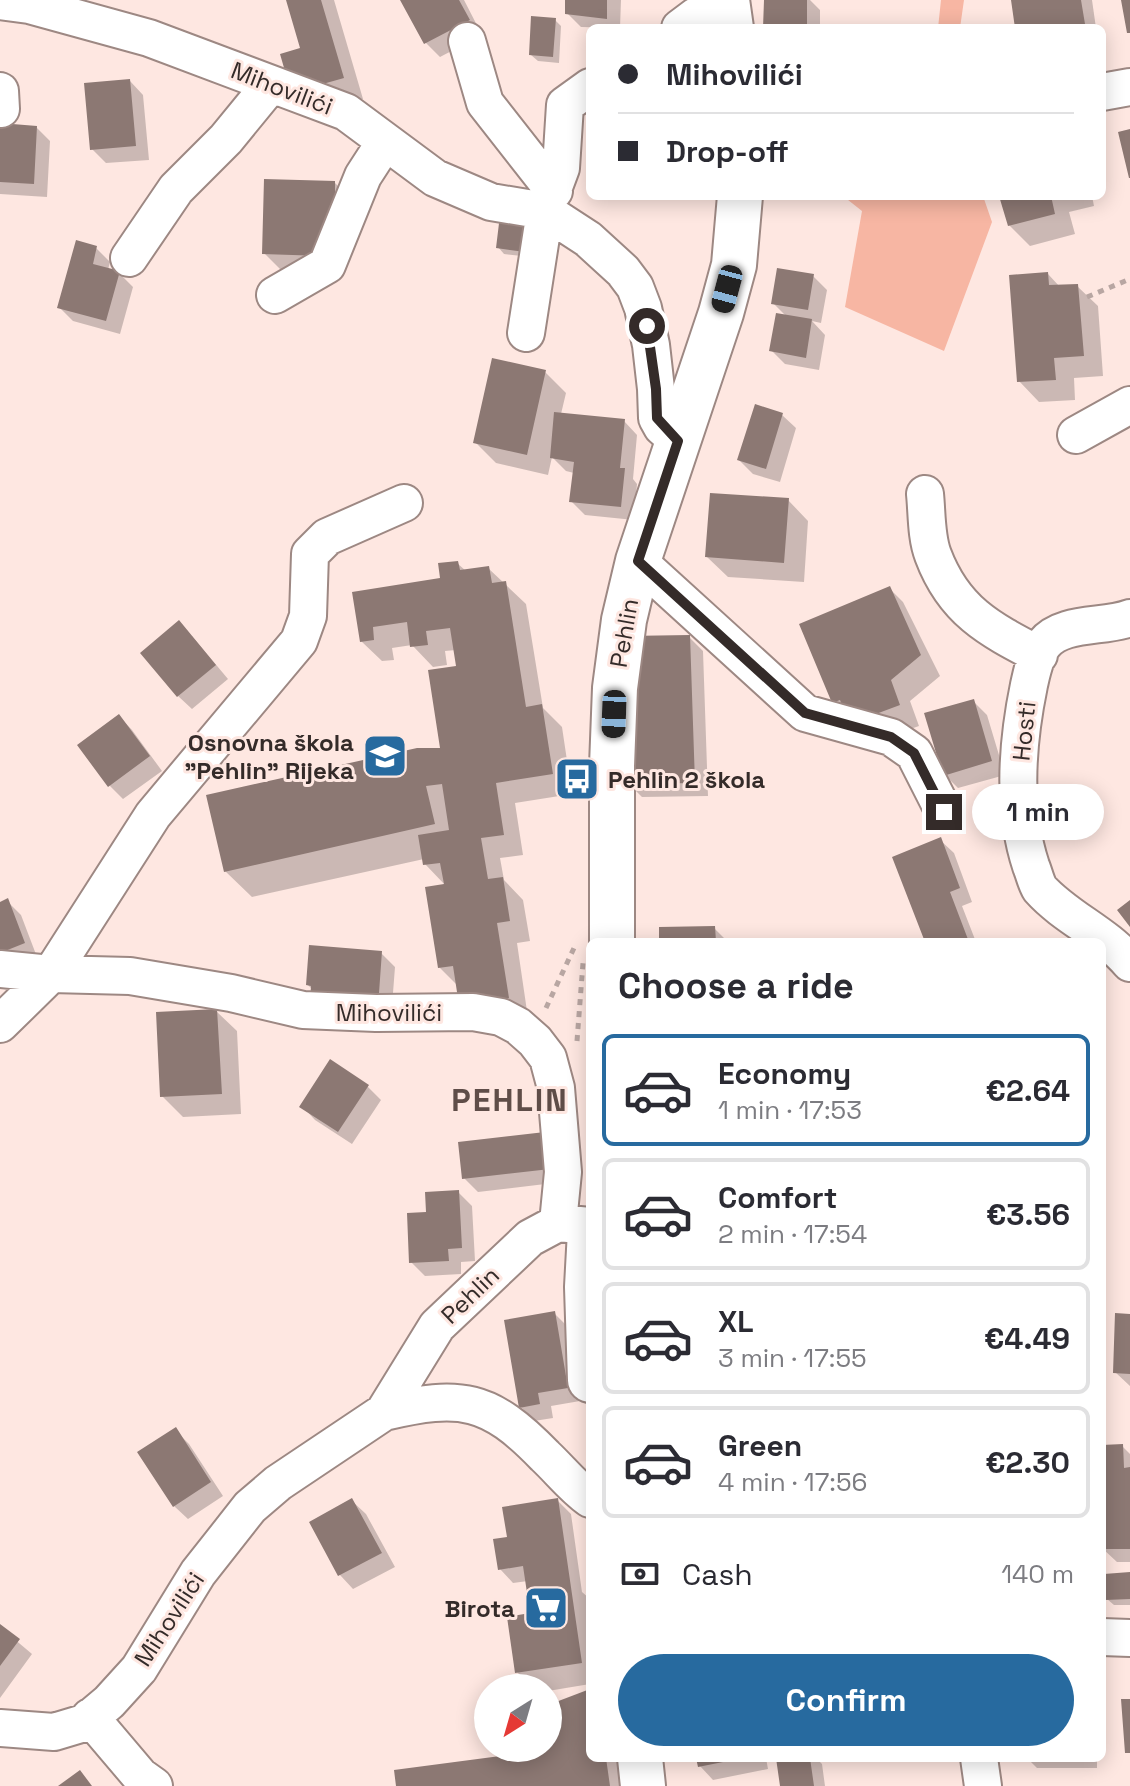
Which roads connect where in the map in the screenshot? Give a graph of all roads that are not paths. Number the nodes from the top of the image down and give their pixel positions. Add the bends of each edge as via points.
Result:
1 (33, 4) edge
2 (728, 11) edge
3 (685, 24) edge
4 (467, 41) dead end
5 (1130, 66) edge
6 (1106, 67) edge
7 (271, 84) junction
8 (1130, 87) edge
9 (586, 90) edge
10 (0, 91) edge
11 (1106, 91) edge
12 (1, 109) edge
13 (385, 142) junction
14 (740, 200) edge
15 (550, 201) junction
16 (129, 258) dead end
17 (275, 295) dead end
18 (526, 333) dead end
19 (1130, 405) edge
20 (1076, 435) dead end
21 (678, 441) junction
22 (925, 494) dead end
23 (404, 503) dead end
24 (638, 561) junction
25 (1130, 618) edge
26 (1039, 655) junction
27 (944, 812) dead end
28 (595, 938) edge
29 (1103, 938) edge
30 (1106, 940) edge
31 (1130, 963) edge
32 (0, 969) edge
33 (51, 974) junction
34 (0, 1024) edge
35 (579, 1227) edge
36 (586, 1280) edge
37 (384, 1412) junction
38 (315, 1457) joint
39 (586, 1495) edge
40 (1106, 1637) edge
41 (1130, 1638) edge
42 (90, 1717) junction
43 (0, 1728) edge
44 (640, 1762) edge
45 (980, 1762) edge
46 (154, 1786) edge
47 (643, 1786) edge
48 (983, 1786) edge

1 - 7 street, Mihovilići via 149,38
2 - 3 street via 696,16
4 - 15 street via 485,103
5 - 6 street
7 - 13 street, Mihovilići via 346,112
7 - 16 street via 176,189
8 - 11 street
9 - 15 street via 565,105 561,168
10 - 12 street
13 - 15 street, Mihovilići via 435,178 491,202
13 - 17 street via 363,176 327,265
14 - 21 main road, Pehlin via 734,265
15 - 18 street
15 - 21 street, Mihovilići via 635,287 651,345 657,418
19 - 20 street
21 - 24 main road, Pehlin
22 - 26 street via 932,554 957,601 990,630
23 - 33 street via 327,537 310,554 308,616 299,641 153,815
24 - 27 street via 805,713 891,737 914,753
24 - 28 main road, Pehlin via 615,688
25 - 26 street via 1069,629 1044,643
26 - 29 street, Hosti via 1022,720 1018,790 1025,846 1039,887
30 - 31 street, Hosti
32 - 33 street, Mihovilići
33 - 34 street
33 - 35 street, Mihovilići via 130,976 303,1010 473,1012 501,1017 518,1026 548,1058 556,1088 563,1172
35 - 36 main road
35 - 37 street, Pehlin via 530,1238 437,1326
37 - 38 street, Pehlin
37 - 39 street, Pehlin via 433,1401 492,1411
38 - 42 street, Mihovilići via 250,1507 198,1573 139,1669
40 - 41 street
42 - 43 street, Mihovilići via 54,1732
42 - 46 street
44 - 47 main road
45 - 48 street

